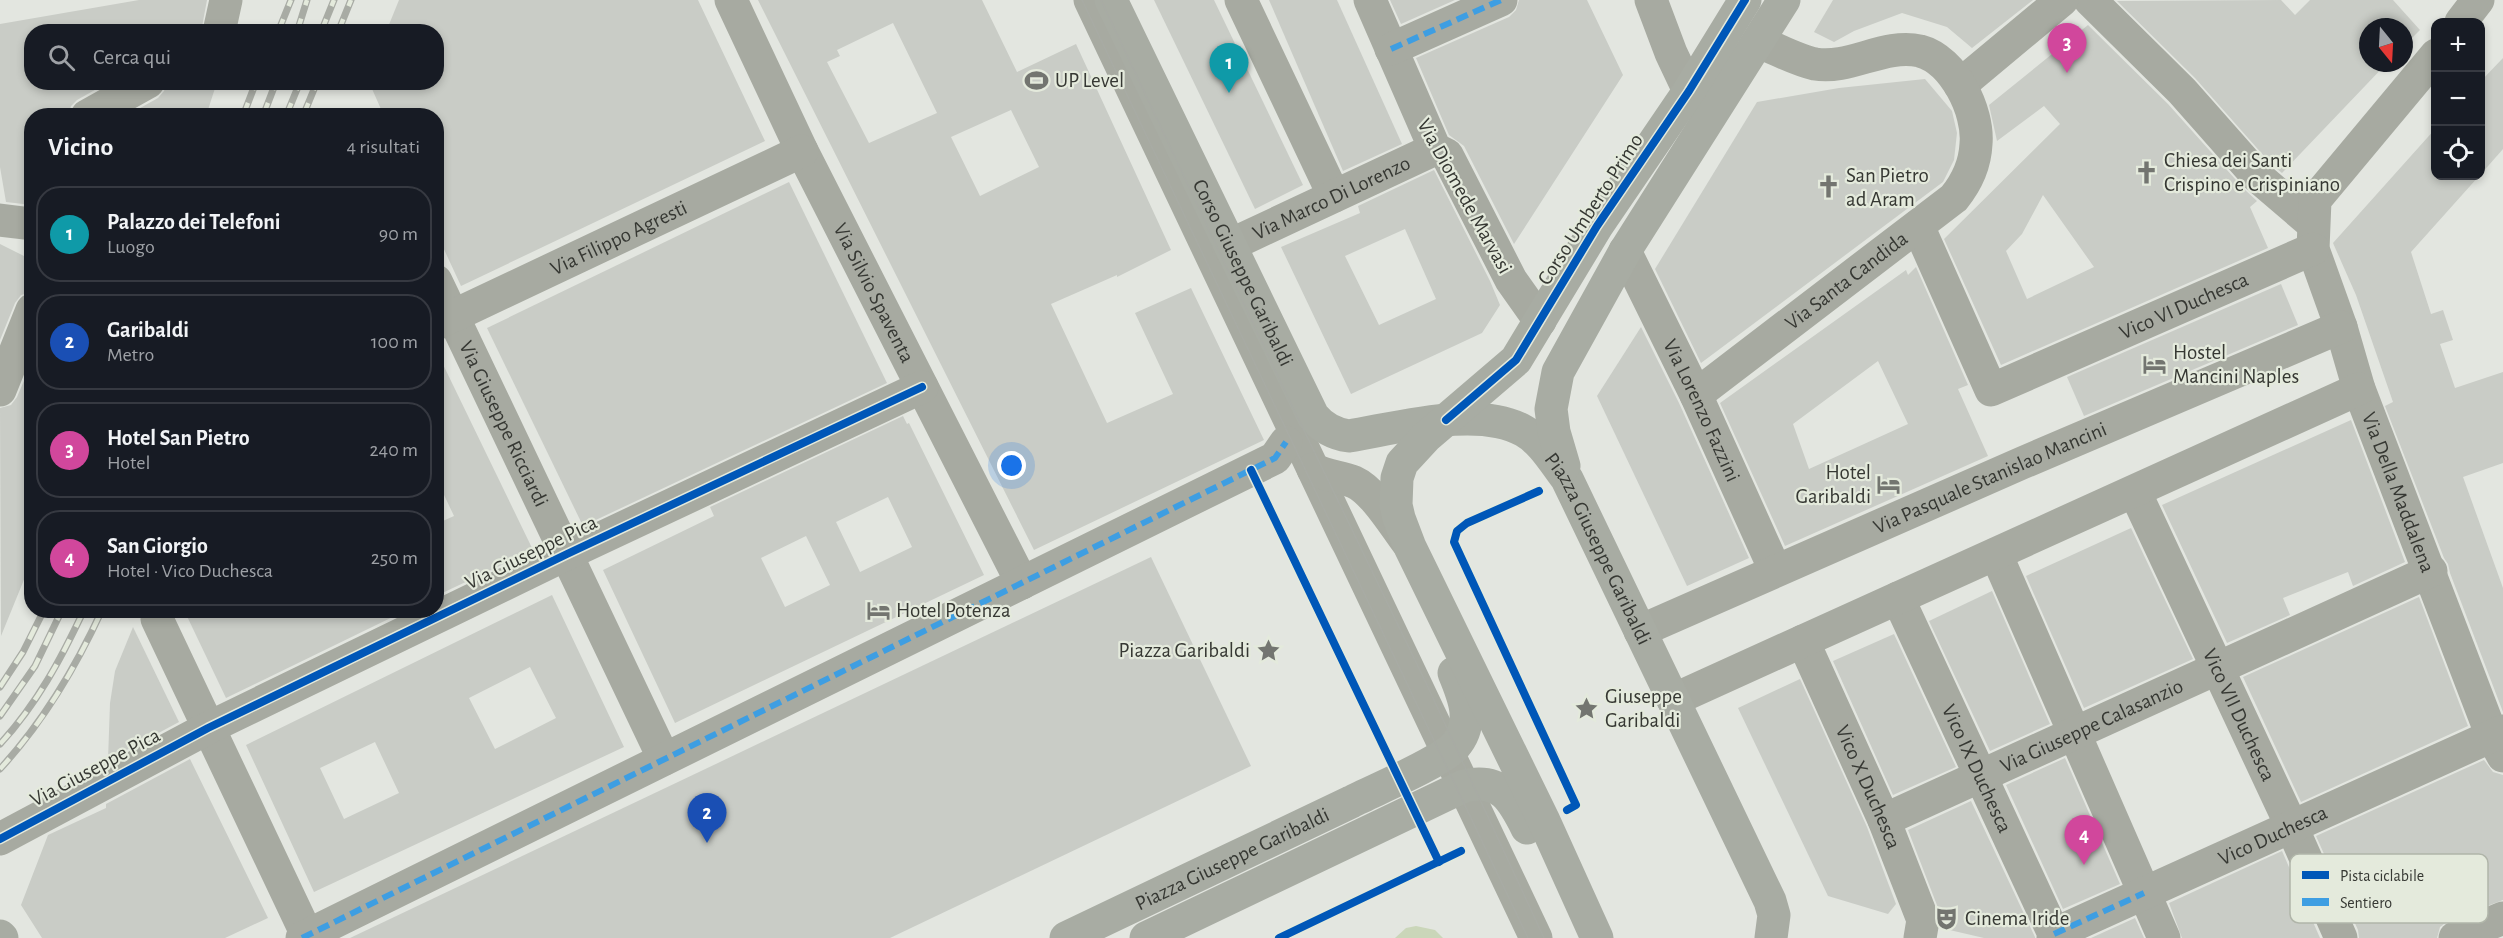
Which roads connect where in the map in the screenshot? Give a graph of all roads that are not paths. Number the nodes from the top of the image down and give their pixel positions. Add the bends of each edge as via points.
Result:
1 (226, 0) edge
2 (731, 0) edge
3 (1241, 0) edge
4 (1370, 0) edge
5 (1501, 0) edge
6 (1651, 0) edge
7 (1745, 0) edge
8 (1784, 0) edge
9 (2062, 0) edge
10 (2090, 0) edge
11 (2478, 0) edge
12 (1105, 3) edge
13 (2464, 18) edge
14 (221, 24) edge
15 (1759, 42) junction
16 (1391, 49) junction
17 (2431, 61) edge
18 (1960, 85) junction
19 (134, 90) edge
20 (1689, 91) junction
21 (101, 108) edge
22 (1435, 149) junction
23 (802, 151) junction
24 (1334, 196) junction
25 (0, 220) edge
26 (24, 223) edge
27 (1918, 226) junction
28 (2313, 236) junction
29 (1228, 246) junction
30 (1625, 251) junction
31 (445, 320) edge
32 (1540, 321) junction
33 (2341, 327) junction
34 (24, 330) edge
35 (1268, 375) junction
36 (922, 387) junction
37 (2359, 389) junction
38 (0, 390) edge
39 (1696, 395) junction
40 (1312, 416) junction
41 (1446, 420) junction
42 (1286, 442) dead end
43 (1313, 469) junction
44 (1567, 479) junction
45 (2135, 492) junction
46 (1410, 547) junction
47 (567, 554) junction
48 (1996, 554) junction
49 (1775, 570) junction
50 (2431, 572) junction
51 (1022, 583) junction
52 (1898, 598) junction
53 (1437, 601) junction
54 (444, 614) edge
55 (435, 618) edge
56 (157, 619) dead end
57 (1640, 631) junction
58 (1803, 641) junction
59 (2216, 669) junction
60 (1673, 700) junction
61 (208, 728) junction
62 (2075, 733) junction
63 (2499, 741) edge
64 (1448, 752) junction
65 (664, 759) junction
66 (1980, 776) junction
67 (1464, 786) junction
68 (1884, 820) junction
69 (2291, 825) junction
70 (0, 839) edge
71 (2304, 854) edge
72 (1572, 879) junction
73 (2144, 892) junction
74 (2503, 918) edge
75 (2334, 923) edge
76 (2054, 936) edge
77 (304, 937) edge
78 (1066, 938) edge
79 (1146, 938) edge
80 (1536, 938) edge
81 (1597, 938) edge
82 (1772, 938) edge
83 (1920, 938) edge
84 (2164, 938) edge
85 (2341, 938) edge
86 (2455, 938) edge

1 - 14 street
2 - 23 street, Via Silvio Spaventa
3 - 24 street
4 - 16 street, Via Diomede Marvasi
5 - 16 street
6 - 20 street
7 - 20 main road, Corso Umberto Primo
8 - 15 main road
9 - 18 street
10 - 28 street via 2182,91
11 - 13 street
12 - 29 main road, Corso Giuseppe Garibaldi
12 - 35 street
15 - 18 street, Via Santa Candida via 1816,64 1892,51 1917,51 1938,60
15 - 30 main road
16 - 22 street, Via Diomede Marvasi
17 - 28 street via 2315,200
18 - 27 street, Via Santa Candida via 1976,134 1971,171 1954,198
19 - 21 street
20 - 32 main road, Corso Umberto Primo via 1597,226
22 - 24 street, Via Marco Di Lorenzo
22 - 32 street, Via Diomede Marvasi via 1447,155 1511,280
23 - 31 street, Via Filippo Agresti
23 - 36 street, Via Silvio Spaventa
24 - 29 street, Via Marco Di Lorenzo
25 - 26 street
27 - 28 street, Vico VI Duchesca via 1991,390
27 - 39 street, Via Santa Candida
28 - 33 street, Via Della Maddalena
29 - 40 main road, Corso Giuseppe Garibaldi
30 - 39 street, Via Lorenzo Fazzini
30 - 44 main road via 1558,372 1551,409
31 - 47 street, Via Giuseppe Ricciardi
32 - 41 main road, Corso Umberto Primo via 1516,360
33 - 37 street, Via Della Maddalena
33 - 49 street, Via Pasquale Stanislao Mancini
34 - 38 street
35 - 40 street
35 - 43 street
36 - 47 street, Via Giuseppe Pica
36 - 51 street, Via Silvio Spaventa
37 - 45 street
37 - 50 street, Via Della Maddalena
39 - 49 street, Via Lorenzo Fazzini
40 - 41 main road, Corso Giuseppe Garibaldi via 1338,435 1349,436
41 - 44 main road, Piazza Giuseppe Garibaldi via 1485,420 1523,430 1540,443
41 - 46 main road, Piazza Giuseppe Garibaldi via 1412,451 1397,477 1396,505
42 - 51 street via 1275,458
43 - 46 street via 1354,482 1373,498
43 - 64 street
44 - 57 main road, Piazza Giuseppe Garibaldi
45 - 48 street
45 - 59 street, Vico VII Duchesca
46 - 53 main road, Piazza Giuseppe Garibaldi
47 - 54 street, Via Giuseppe Pica
47 - 65 street, Via Giuseppe Ricciardi
48 - 52 street
48 - 62 street
49 - 57 street, Via Pasquale Stanislao Mancini
50 - 59 street, Via Giuseppe Calasanzio
50 - 63 street, Via Della Maddalena
51 - 65 street
52 - 58 street
52 - 66 street, Vico IX Duchesca
53 - 64 main road, Piazza Giuseppe Garibaldi via 1467,715 1461,737
53 - 72 main road, Piazza Giuseppe Garibaldi
55 - 61 street, Via Giuseppe Pica
56 - 61 street
57 - 60 main road, Piazza Giuseppe Garibaldi
58 - 60 street
58 - 68 street, Vico X Duchesca
59 - 62 street, Via Giuseppe Calasanzio
59 - 69 street, Vico VII Duchesca
60 - 82 main road, Piazza Giuseppe Garibaldi via 1770,901 1774,915
61 - 70 street, Via Giuseppe Pica
61 - 77 street
62 - 66 street, Via Giuseppe Calasanzio
62 - 73 street
63 - 69 street, Vico Duchesca
64 - 67 street
64 - 78 main road, Piazza Giuseppe Garibaldi
65 - 77 street
66 - 68 street, Via Giuseppe Calasanzio
66 - 76 street, Vico IX Duchesca
67 - 72 main road, Piazza Giuseppe Garibaldi via 1489,785 1504,792 1528,829
67 - 79 main road, Piazza Giuseppe Garibaldi
67 - 80 street
68 - 83 street, Vico X Duchesca via 1923,920
69 - 71 street, Vico VII Duchesca
69 - 73 street, Vico Duchesca
72 - 81 main road, Piazza Giuseppe Garibaldi
73 - 76 street, Vico Duchesca
73 - 84 street
74 - 86 street
75 - 85 street, Vico VII Duchesca

